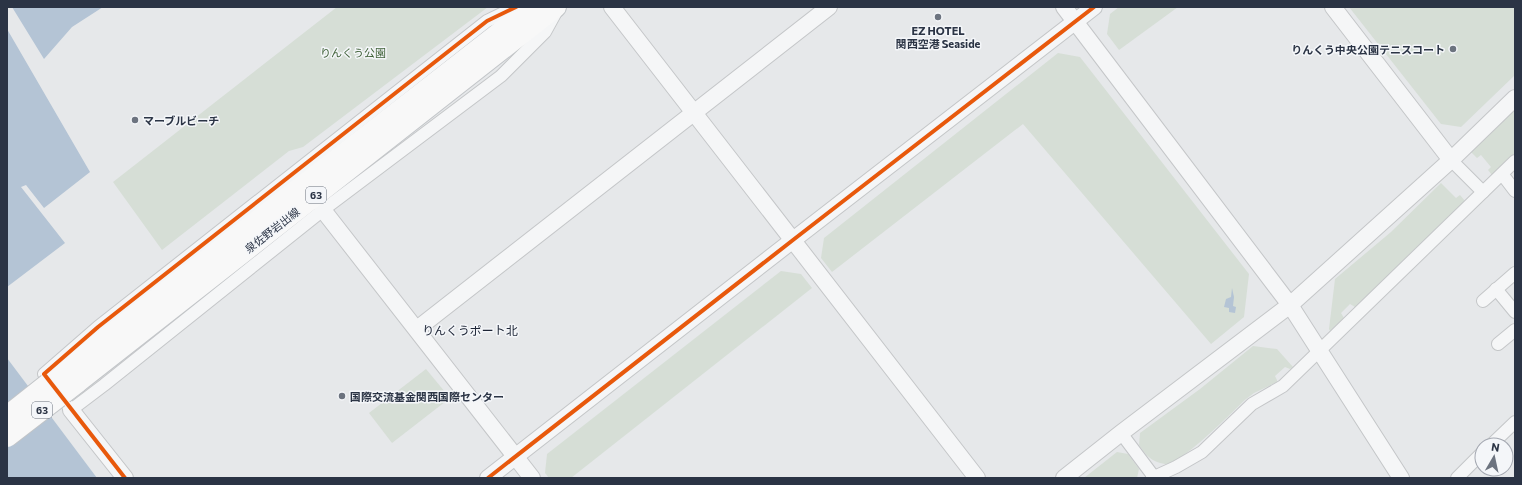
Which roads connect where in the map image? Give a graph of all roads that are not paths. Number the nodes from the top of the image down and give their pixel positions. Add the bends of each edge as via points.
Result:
1 (516, 7) edge
2 (532, 7) edge
3 (557, 7) edge
4 (612, 7) edge
5 (829, 7) edge
6 (1064, 7) edge
7 (1094, 7) edge
8 (1333, 7) edge
9 (1076, 21) junction
10 (1515, 98) edge
11 (695, 113) junction
12 (1451, 160) junction
13 (1515, 161) edge
14 (1502, 174) junction
15 (1515, 190) edge
16 (1483, 192) junction
17 (323, 210) junction
18 (792, 240) junction
19 (1515, 273) edge
20 (1496, 289) junction
21 (1483, 301) dead end
22 (1290, 305) junction
23 (1515, 312) edge
24 (417, 329) junction
25 (1515, 330) edge
26 (1498, 344) dead end
27 (1319, 350) junction
28 (71, 377) junction
29 (72, 410) junction
30 (7, 416) edge
31 (1515, 422) edge
32 (1121, 432) junction
33 (7, 437) edge
34 (1499, 437) edge
35 (515, 457) junction
36 (1474, 461) edge
37 (1153, 477) edge
38 (125, 478) edge
39 (488, 478) edge
40 (532, 478) edge
41 (977, 478) edge
42 (1064, 478) edge
43 (1401, 478) edge
44 (1457, 478) edge

1 - 29 street via 487,21 98,327 44,374
2 - 28 main road, 泉佐野岩出線 / 63
3 - 17 street via 545,32 501,76
3 - 28 main road, 泉佐野岩出線 / 63
4 - 11 street
5 - 11 street
6 - 9 street
7 - 9 street
8 - 12 street
9 - 18 street
9 - 22 street
10 - 12 street
11 - 18 street
11 - 24 street
12 - 16 street
12 - 22 street
13 - 14 street
14 - 15 street
14 - 16 street
16 - 27 street
17 - 24 street
17 - 29 street
18 - 35 street
18 - 41 street
19 - 20 street
20 - 21 street
20 - 23 street
22 - 27 street
22 - 32 street
24 - 35 street
25 - 26 street
27 - 37 street via 1283,386 1252,404 1202,452
27 - 43 street
28 - 30 main road, 泉佐野岩出線 / 63, bridge
28 - 33 main road, 泉佐野岩出線 / 63, bridge
29 - 38 street
31 - 34 street
32 - 37 street
32 - 42 street
35 - 39 street
35 - 40 street
36 - 44 street

